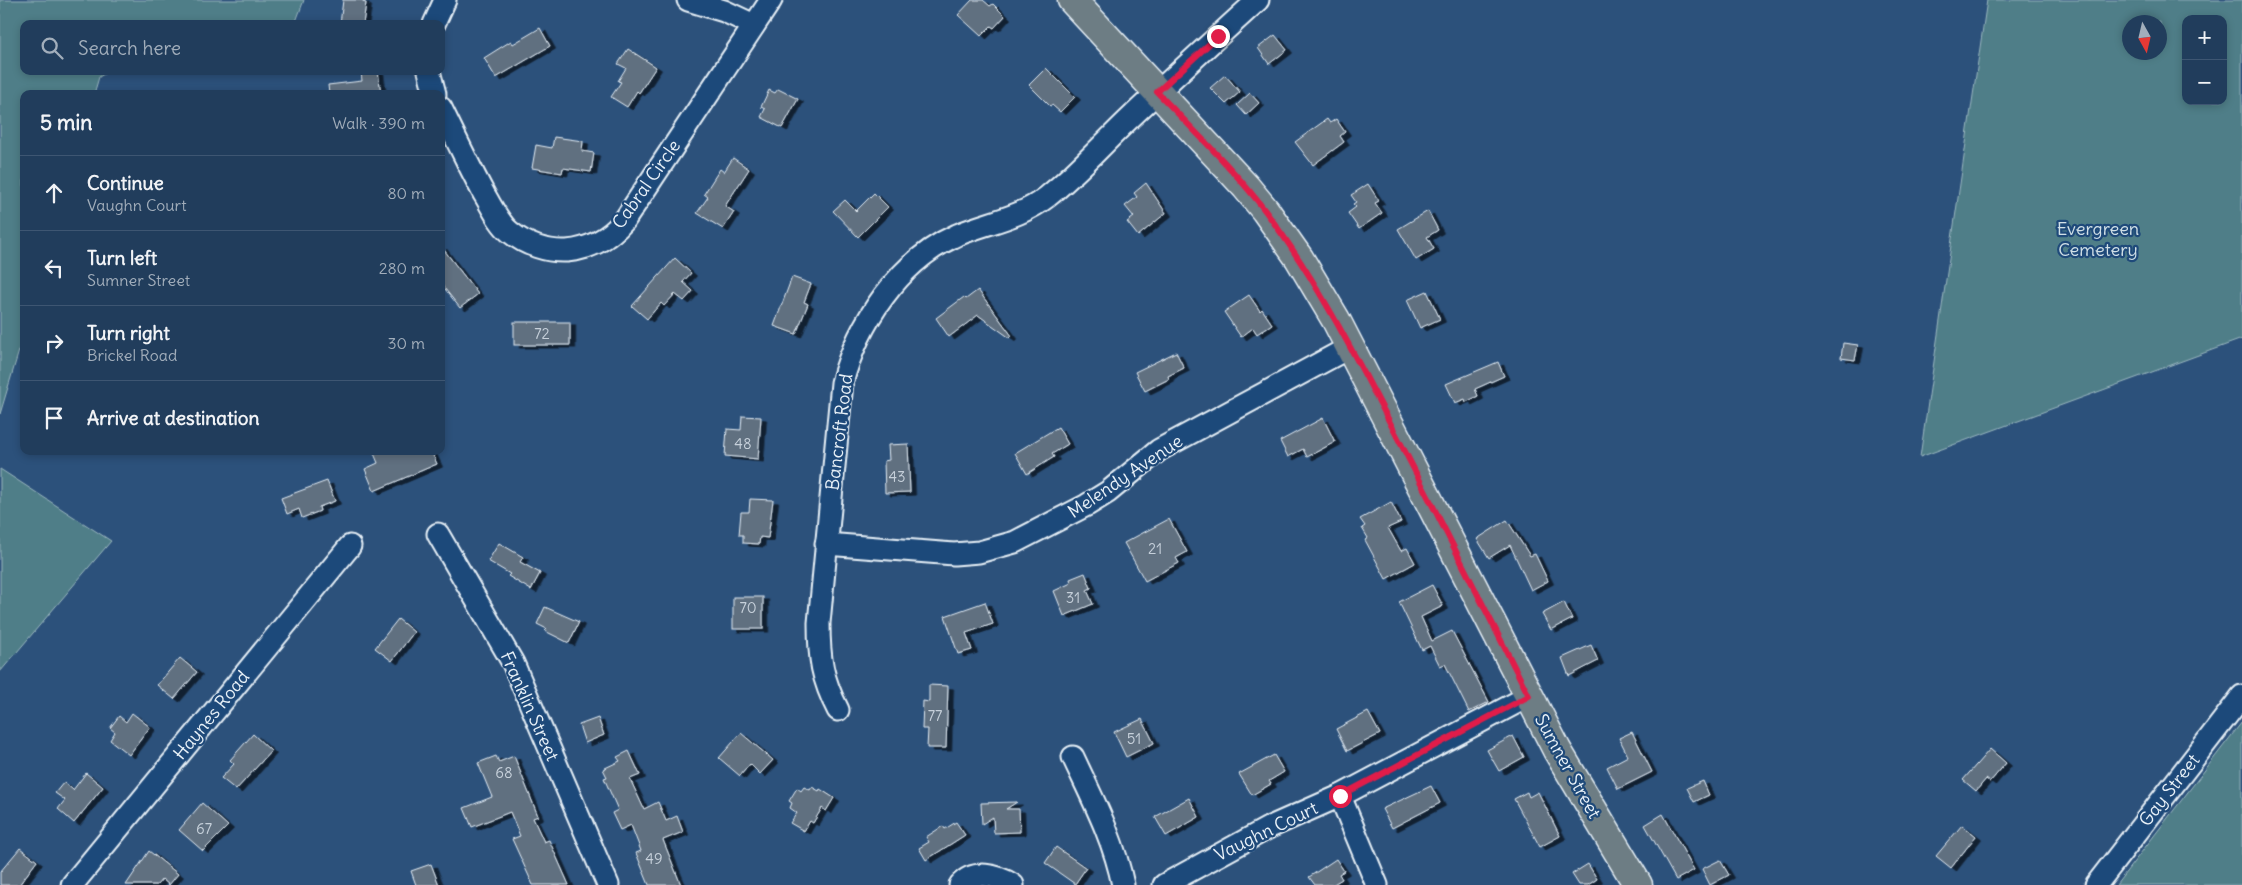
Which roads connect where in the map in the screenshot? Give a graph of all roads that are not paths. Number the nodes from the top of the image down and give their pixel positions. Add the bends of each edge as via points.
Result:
1 (445, 0) edge
2 (688, 0) edge
3 (771, 0) edge
4 (1072, 0) edge
5 (1258, 0) edge
6 (436, 20) edge
7 (754, 25) junction
8 (430, 75) edge
9 (434, 90) edge
10 (1157, 92) junction
11 (445, 116) edge
12 (1350, 347) junction
13 (438, 534) dead end
14 (826, 544) junction
15 (350, 546) dead end
16 (1529, 696) junction
17 (2242, 696) edge
18 (838, 710) dead end
19 (1073, 756) dead end
20 (1340, 796) junction
21 (72, 885) edge
22 (608, 885) edge
23 (960, 885) edge
24 (1013, 885) edge
25 (1123, 885) edge
26 (1164, 885) edge
27 (1377, 885) edge
28 (1638, 885) edge
29 (2096, 885) edge

1 - 6 street
2 - 7 street
3 - 7 street, Cabral Circle
4 - 10 main road, Sumner Street
5 - 10 street, Bancroft Road
7 - 11 street, Cabral Circle via 624,221 604,239 579,249 539,248 521,240 505,227 477,181
8 - 9 street
10 - 12 main road, Sumner Street via 1265,210 1299,258
10 - 14 street, Bancroft Road via 1043,200 1019,214 958,235 935,247 905,271 888,292 856,343 842,383
12 - 14 street, Melendy Avenue via 1177,439 1094,501 1015,542 991,550 954,554
12 - 16 main road, Sumner Street
13 - 22 street, Franklin Street via 513,663
14 - 18 street, Bancroft Road via 819,654 826,688
15 - 21 street, Haynes Road
16 - 20 street, Vaughn Court
16 - 28 main road, Sumner Street via 1581,792
17 - 29 street, Gay Street
19 - 25 street via 1104,824
20 - 26 street, Vaughn Court via 1270,827
20 - 27 street
23 - 24 street via 971,877 989,875

